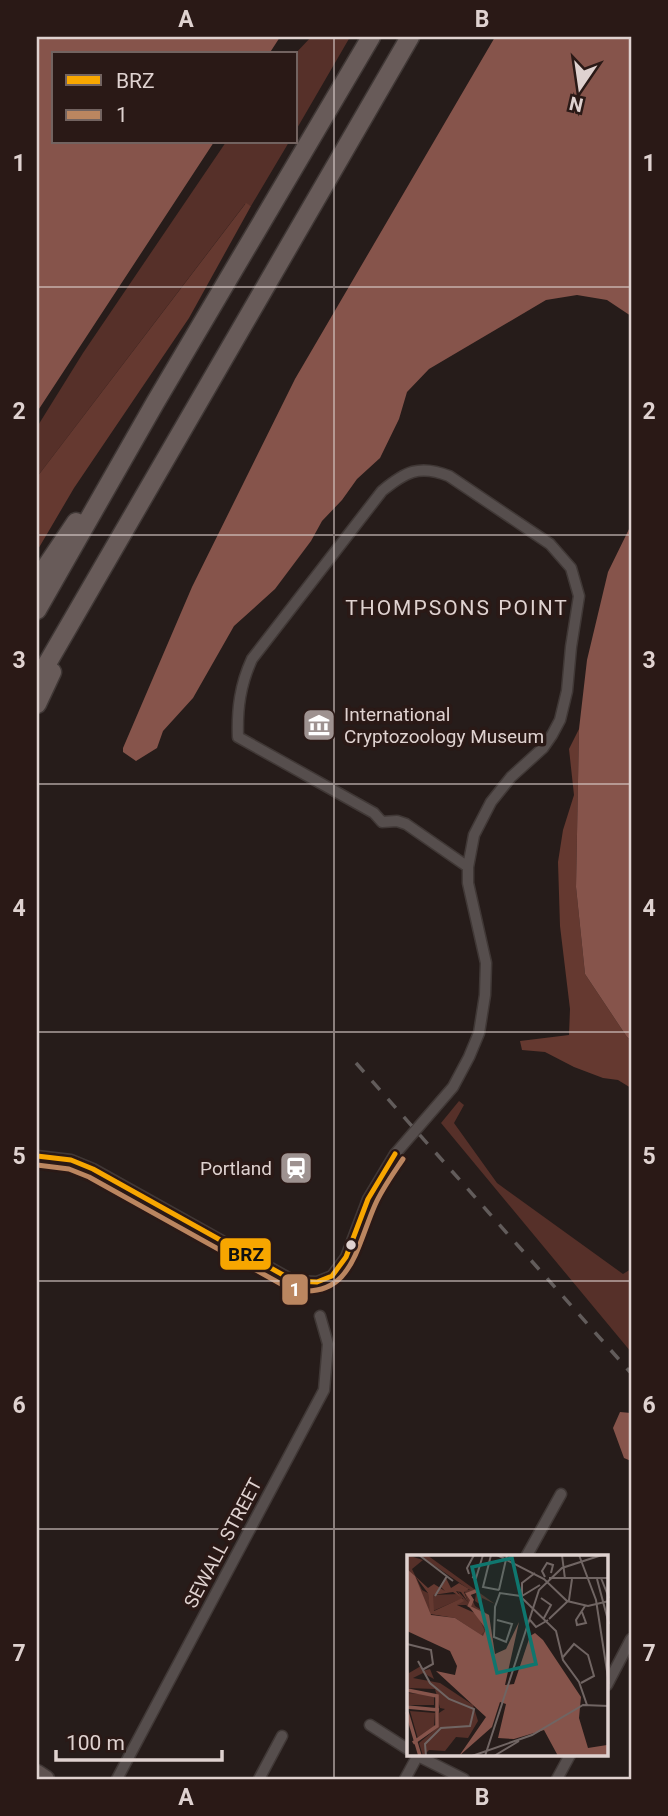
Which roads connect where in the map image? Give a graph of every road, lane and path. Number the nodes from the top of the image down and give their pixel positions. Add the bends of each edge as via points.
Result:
1 (371, 37) edge
2 (410, 37) edge
3 (155, 403) junction
4 (37, 580) edge
5 (37, 610) edge
6 (51, 664) junction
7 (37, 681) edge
8 (37, 704) edge
9 (468, 867) junction
10 (37, 1156) edge
11 (320, 1316) dead end
12 (561, 1494) dead end
13 (527, 1555) edge
14 (631, 1639) edge
15 (608, 1683) edge
16 (370, 1725) dead end
17 (282, 1736) dead end
18 (407, 1749) edge
19 (416, 1756) edge
20 (419, 1756) edge
21 (569, 1756) edge
22 (37, 1773) edge
23 (46, 1779) edge
24 (117, 1779) edge
25 (260, 1779) edge
26 (405, 1779) edge
27 (464, 1779) edge
28 (556, 1779) edge

1 - 3 highway
2 - 6 highway via 95,580
3 - 4 highway
3 - 5 highway
6 - 7 highway
6 - 8 highway
9 - 9 street via 406,824 383,822 238,737 238,701 252,659 382,491 414,471 449,476 550,544 571,568 579,596 560,720 543,748 491,802 474,835
9 - 10 street via 485,964 479,1032 453,1087 405,1140 368,1199 346,1256 332,1276 317,1282 294,1281 93,1168
11 - 24 street, SEWALL STREET via 328,1344 324,1390
12 - 13 street
14 - 15 street
16 - 18 street
17 - 25 street
19 - 26 street
20 - 27 street
21 - 28 street
22 - 23 main road

